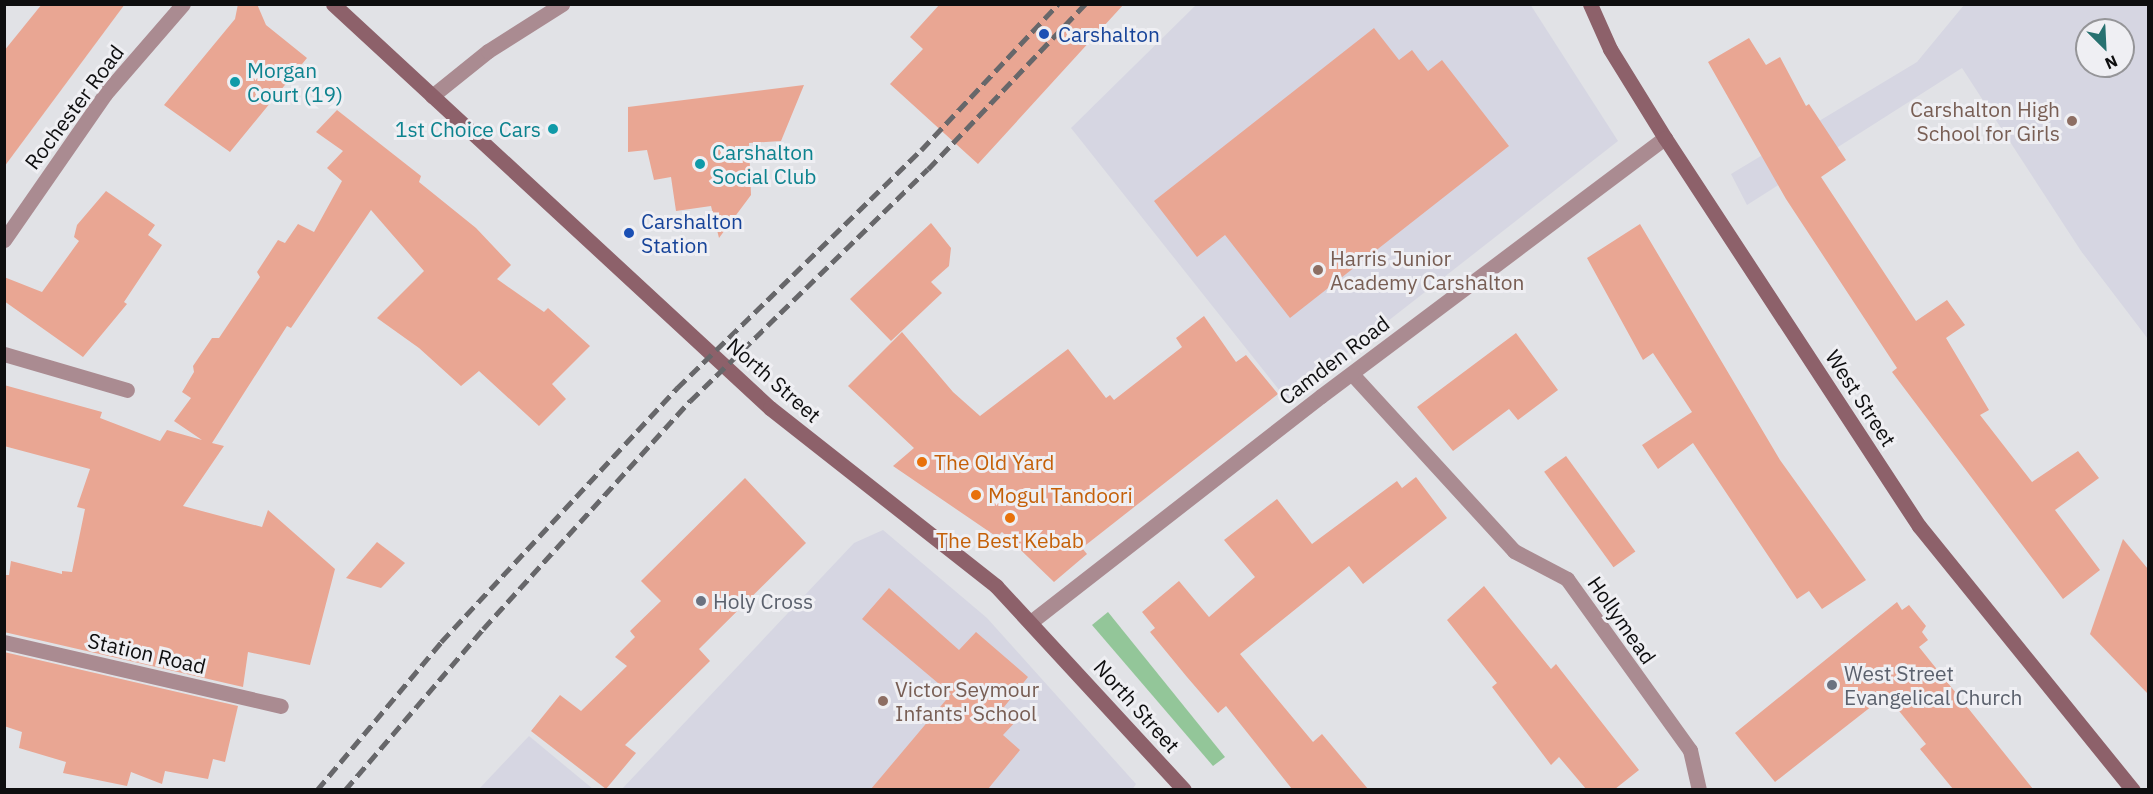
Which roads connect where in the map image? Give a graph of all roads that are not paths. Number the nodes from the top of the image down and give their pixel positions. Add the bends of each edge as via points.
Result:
1 (183, 4) edge
2 (333, 4) edge
3 (562, 4) edge
4 (1590, 4) edge
5 (432, 96) junction
6 (1665, 138) junction
7 (4, 240) edge
8 (4, 354) edge
9 (1352, 374) junction
10 (127, 390) dead end
11 (1032, 621) junction
12 (4, 642) edge
13 (280, 706) dead end
14 (1182, 789) edge
15 (1699, 789) edge
16 (2133, 789) edge

1 - 7 street, Rochester Road via 105,94
2 - 5 main road, North Street
3 - 5 street via 488,51
4 - 6 main road, West Street via 1610,49
5 - 11 main road, North Street via 770,408 996,586
6 - 9 street, Camden Road
6 - 16 main road, West Street via 1919,526
8 - 10 street
9 - 11 street, Camden Road
9 - 15 street, Hollymead via 1514,551 1567,579 1690,750
11 - 14 main road, North Street
12 - 13 street, Station Road

